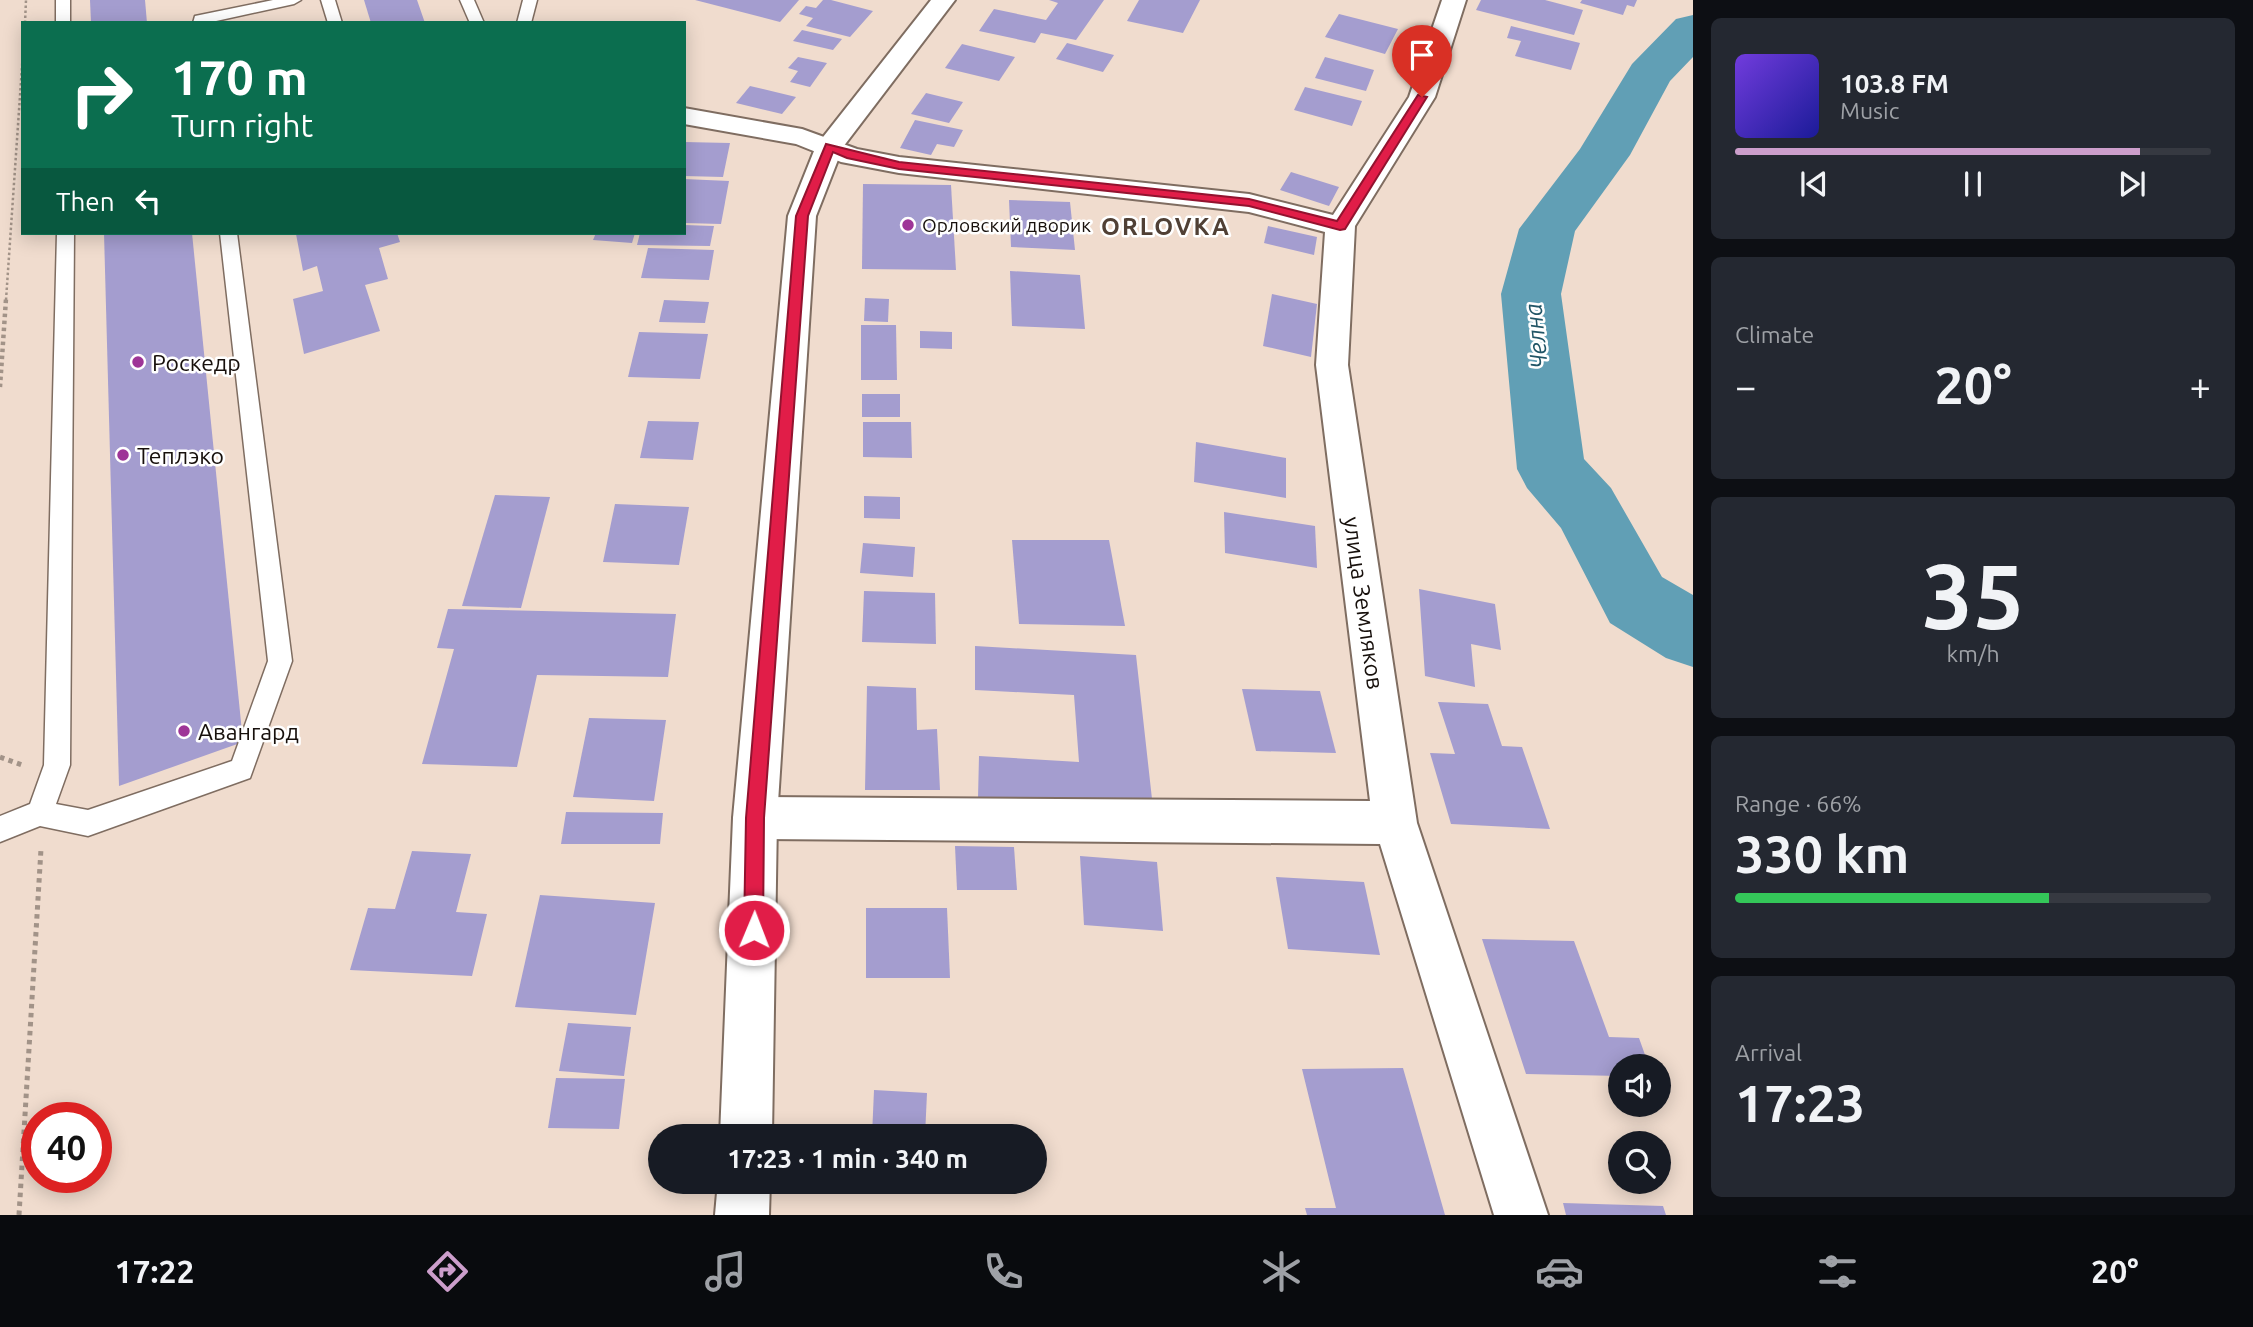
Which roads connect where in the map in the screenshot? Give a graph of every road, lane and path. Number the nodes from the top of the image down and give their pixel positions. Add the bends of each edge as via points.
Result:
1 (26, 0) edge
2 (63, 0) edge
3 (294, 0) edge
4 (328, 0) edge
5 (467, 0) edge
6 (530, 0) edge
7 (943, 0) edge
8 (1454, 0) edge
9 (25, 21) edge
10 (63, 21) edge
11 (200, 21) edge
12 (334, 21) edge
13 (476, 21) edge
14 (525, 21) edge
15 (21, 81) edge
16 (686, 116) edge
17 (830, 146) junction
18 (1340, 226) junction
19 (65, 235) edge
20 (228, 235) edge
21 (0, 387) edge
22 (0, 757) edge
23 (40, 813) junction
24 (755, 818) junction
25 (1395, 823) junction
26 (0, 830) edge
27 (746, 1124) edge
28 (743, 1194) edge
29 (19, 1215) edge
30 (742, 1215) edge
31 (1521, 1215) edge

1 - 9 path
2 - 10 lane
3 - 11 lane
4 - 12 lane
5 - 13 lane
6 - 14 lane
7 - 17 street
8 - 18 street, улица Земляков via 1422,97
15 - 21 path
16 - 17 street
17 - 18 street via 851,156 899,165 1249,203
17 - 24 street via 802,216
18 - 25 street, улица Земляков via 1332,365
19 - 23 lane via 57,765
20 - 23 lane via 280,662 241,770 88,823
22 - 23 path via 34,770
23 - 26 lane
23 - 29 path
24 - 25 street
24 - 27 street
25 - 31 street, улица Земляков
28 - 30 street

